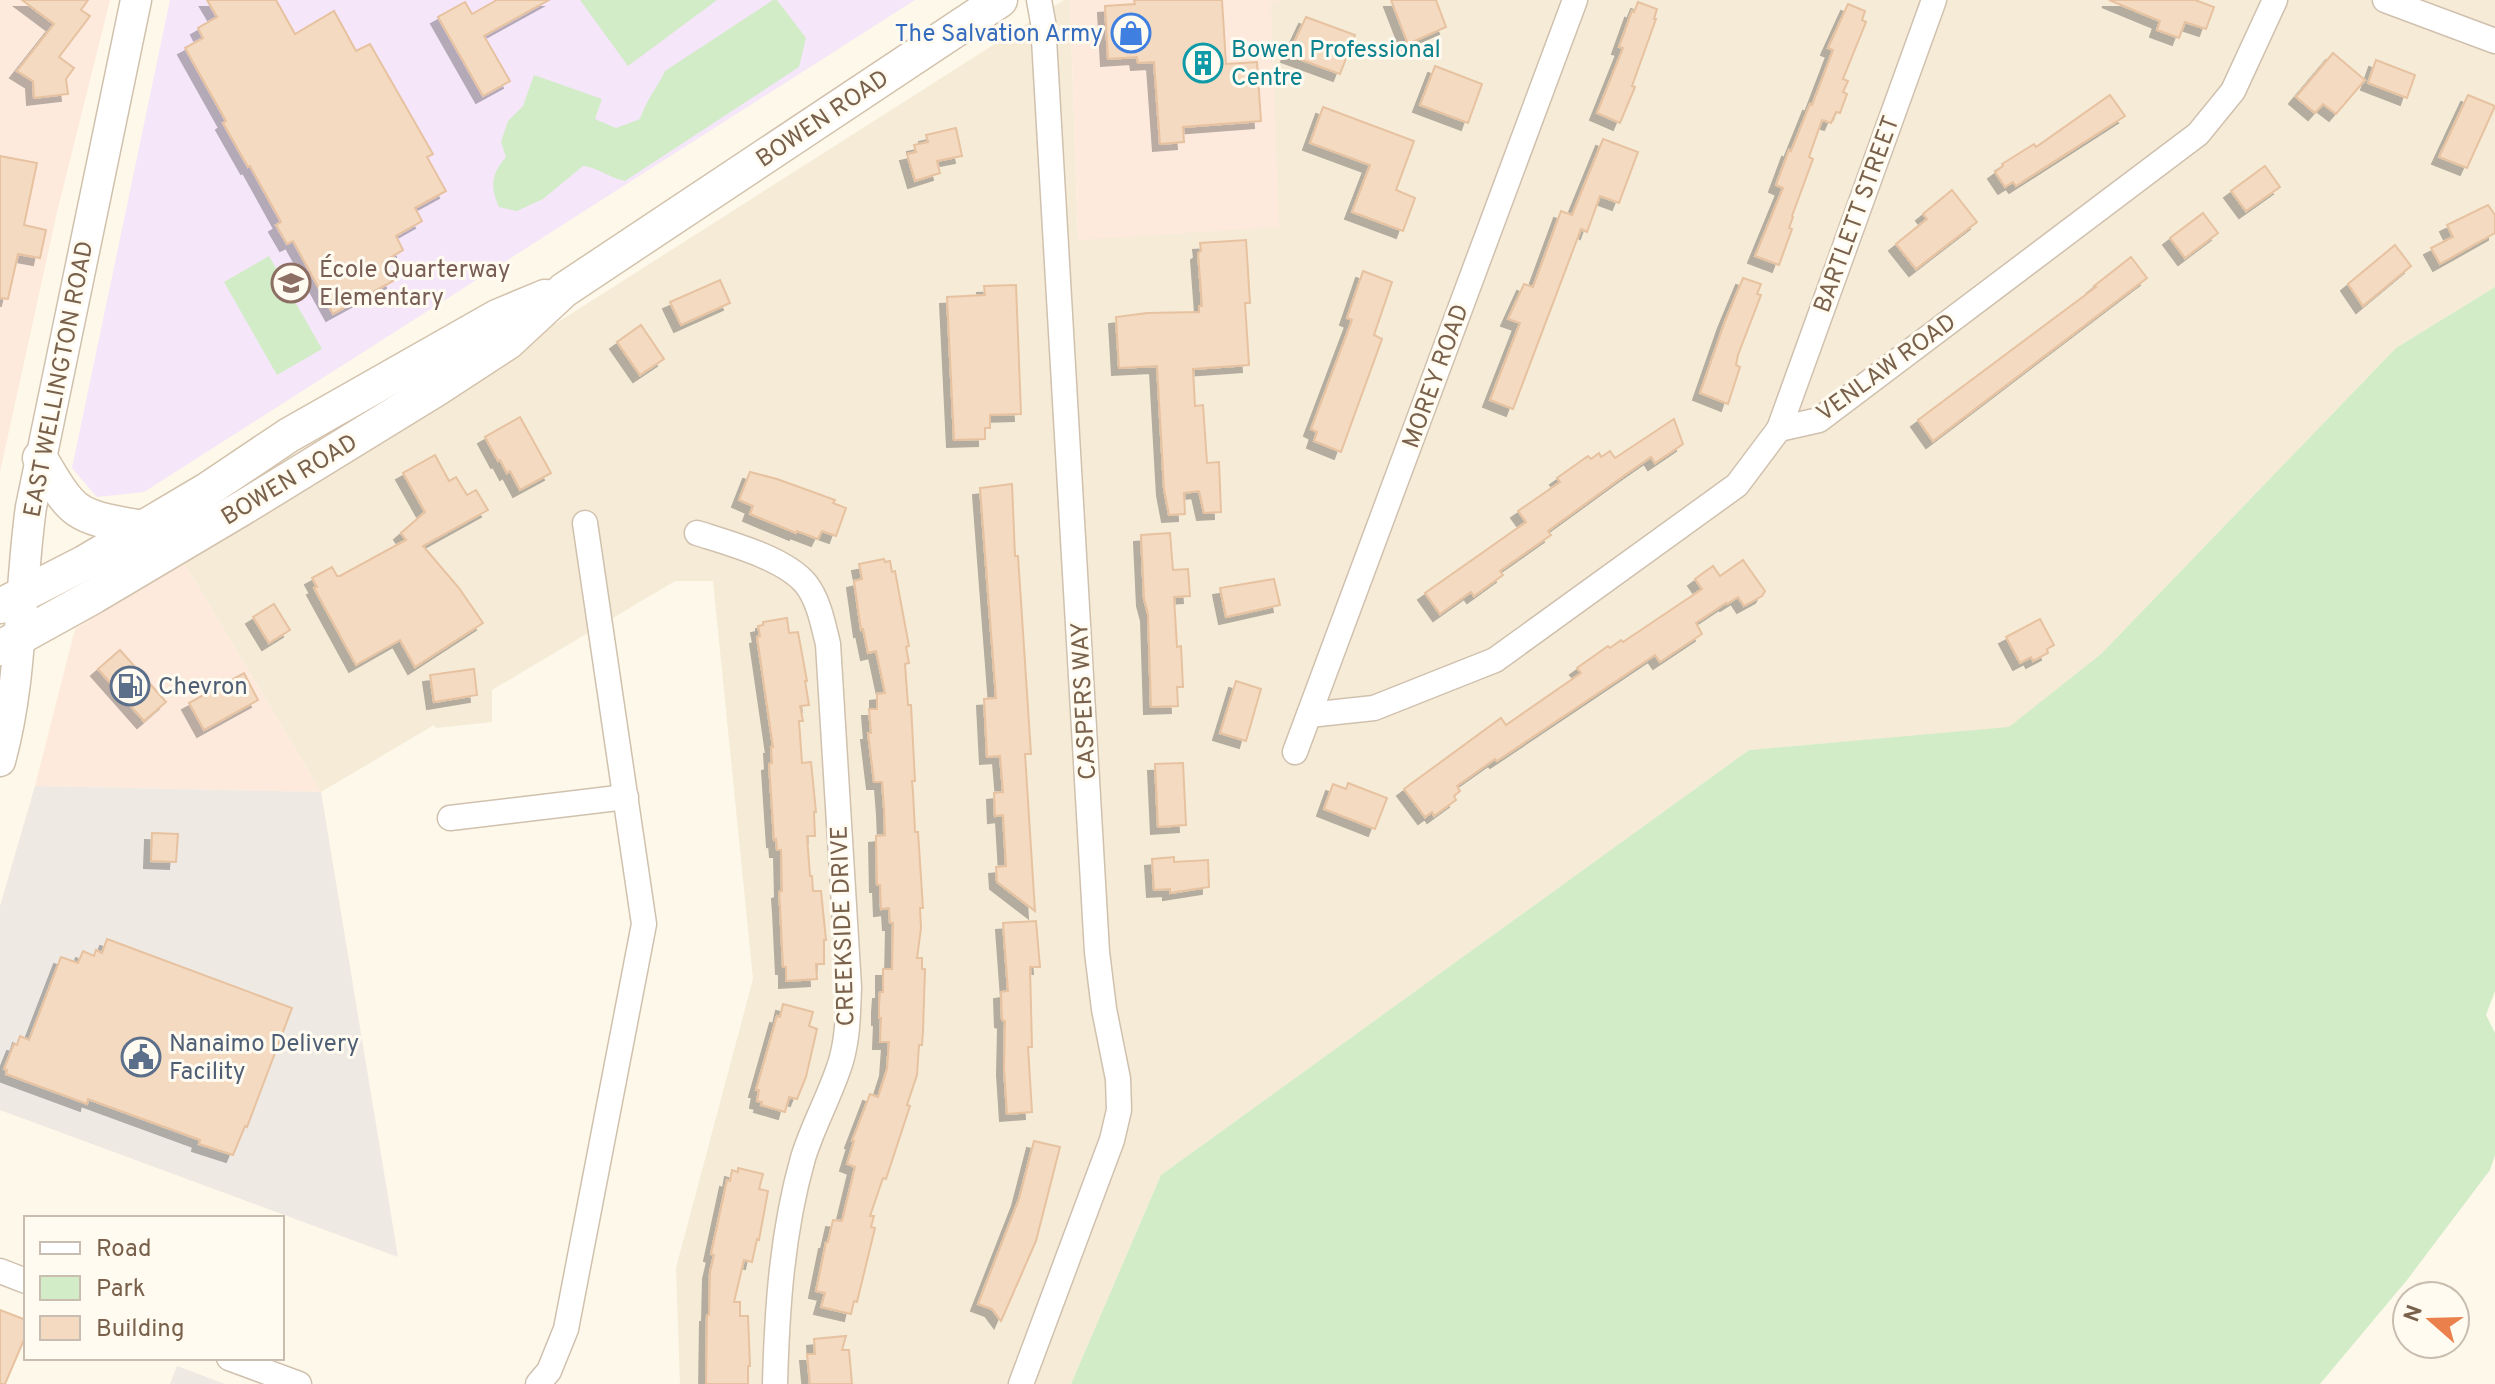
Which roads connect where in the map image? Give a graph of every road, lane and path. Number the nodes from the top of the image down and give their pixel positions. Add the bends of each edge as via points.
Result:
1 (136, 0) edge
2 (1000, 0) edge
3 (1039, 0) edge
4 (1575, 0) edge
5 (1934, 0) edge
6 (2275, 0) edge
7 (2385, 0) edge
8 (2495, 41) edge
9 (564, 290) junction
10 (1779, 429) junction
11 (40, 458) junction
12 (585, 523) dead end
13 (143, 528) junction
14 (697, 533) dead end
15 (11, 600) edge
16 (10, 643) edge
17 (1309, 715) junction
18 (1295, 752) dead end
19 (0, 761) edge
20 (626, 797) junction
21 (450, 818) dead end
22 (0, 1271) edge
23 (24, 1280) edge
24 (234, 1360) edge
25 (299, 1384) edge
26 (538, 1384) edge
27 (775, 1384) edge
28 (1021, 1384) edge

1 - 11 street, EAST WELLINGTON ROAD
2 - 9 main road, BOWEN ROAD
3 - 28 street, CASPERS WAY via 1097,952 1119,1110
4 - 17 street, MOREY ROAD
5 - 10 street, BARTLETT STREET
6 - 10 street, VENLAW ROAD via 2233,91 2198,134 1819,420
7 - 8 street
9 - 13 main road, BOWEN ROAD via 497,317 289,435
9 - 16 main road, BOWEN ROAD via 508,342 436,389
10 - 17 street via 1737,485 1495,660 1374,708
11 - 13 main road via 78,512
11 - 15 street, EAST WELLINGTON ROAD
12 - 20 street
13 - 15 main road, BOWEN ROAD
14 - 27 street, CREEKSIDE DRIVE via 754,551 805,583 828,644 849,987 847,1029 841,1061 803,1157 793,1204 777,1308
15 - 16 street, EAST WELLINGTON ROAD
16 - 19 street, EAST WELLINGTON ROAD via 16,688
17 - 18 street, MOREY ROAD
20 - 21 street
20 - 26 street via 644,924 566,1329
22 - 23 street
24 - 25 street

